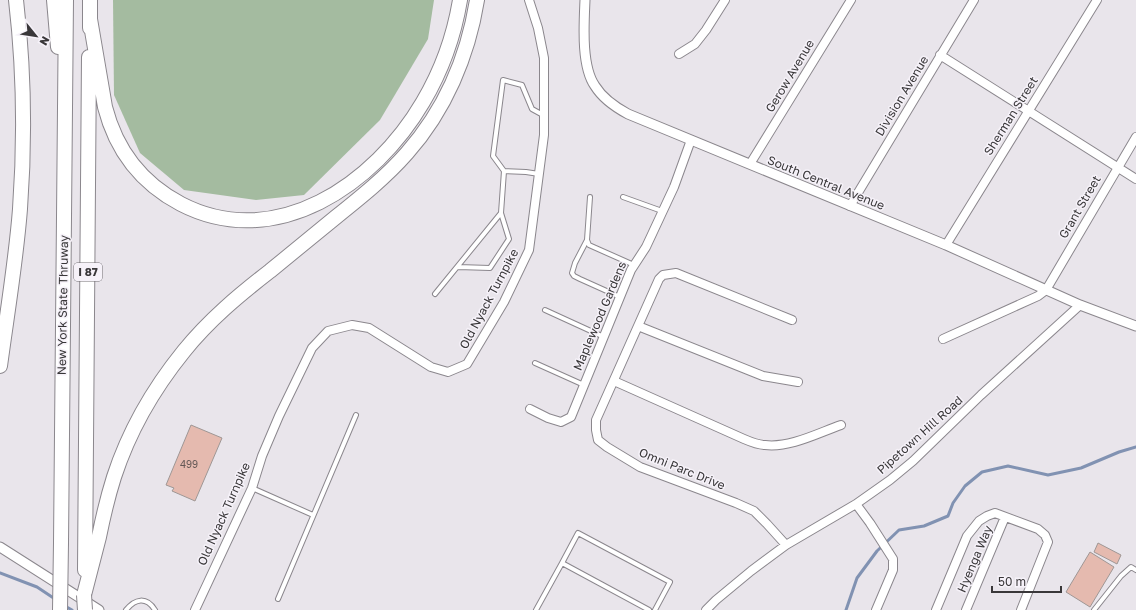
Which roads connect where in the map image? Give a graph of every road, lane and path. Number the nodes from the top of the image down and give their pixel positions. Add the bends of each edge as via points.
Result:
1 (16, 0) edge
2 (54, 0) edge
3 (66, 0) edge
4 (90, 0) edge
5 (460, 0) edge
6 (477, 0) edge
7 (529, 0) edge
8 (585, 0) edge
9 (725, 0) edge
10 (851, 0) edge
11 (974, 0) edge
12 (1097, 0) edge
13 (90, 19) junction
14 (679, 54) dead end
15 (940, 55) junction
16 (1029, 111) junction
17 (543, 115) junction
18 (65, 119) junction
19 (1136, 137) edge
20 (691, 140) junction
21 (750, 164) junction
22 (1118, 168) junction
23 (504, 171) junction
24 (539, 174) junction
25 (1136, 179) edge
26 (590, 197) dead end
27 (623, 197) dead end
28 (850, 206) junction
29 (662, 211) junction
30 (501, 213) junction
31 (587, 240) junction
32 (946, 245) junction
33 (634, 266) junction
34 (458, 267) junction
35 (1046, 290) junction
36 (435, 294) dead end
37 (620, 297) junction
38 (1080, 305) junction
39 (545, 310) dead end
40 (792, 320) dead end
41 (638, 326) junction
42 (1136, 326) edge
43 (604, 337) junction
44 (943, 339) dead end
45 (535, 363) dead end
46 (0, 366) edge
47 (614, 381) junction
48 (798, 382) dead end
49 (584, 385) junction
50 (530, 409) dead end
51 (356, 415) dead end
52 (841, 425) dead end
53 (252, 488) junction
54 (856, 504) junction
55 (313, 515) junction
56 (1005, 517) junction
57 (91, 544) junction
58 (786, 545) junction
59 (0, 547) edge
60 (562, 563) junction
61 (1136, 570) edge
62 (278, 599) dead end
63 (60, 610) edge
64 (85, 610) edge
65 (99, 610) edge
66 (126, 610) edge
67 (154, 610) edge
68 (195, 610) edge
69 (536, 610) edge
70 (649, 610) edge
71 (655, 610) edge
72 (706, 610) edge
73 (876, 610) edge
74 (936, 610) edge
75 (966, 610) edge
76 (1021, 610) edge
77 (1094, 610) edge

1 - 46 highway via 22,83 23,162 17,240
2 - 18 highway
3 - 18 highway, New York State Thruway / I 87
4 - 13 highway, New York State Thruway / I 87
5 - 13 highway via 454,28 438,74 414,116 395,141 364,172 328,199 290,215 263,220 220,218 196,210 173,200 137,170 120,147 108,121
6 - 57 highway via 467,43 453,81 434,115 408,152 368,191 220,312 165,376 138,421 122,456
7 - 17 street, Old Nyack Turnpike via 544,58
8 - 20 street, South Central Avenue via 585,48 588,70 594,85 605,98 628,114
9 - 14 street via 695,44
10 - 21 street, Gerow Avenue
11 - 15 street, Division Avenue
12 - 16 street, Sherman Street
13 - 57 highway, New York State Thruway / I 87
15 - 16 street
15 - 28 street, Division Avenue
16 - 22 street
16 - 32 street, Sherman Street
17 - 23 lane via 532,109 522,85 503,80 493,156
17 - 24 street, Old Nyack Turnpike via 544,135
18 - 63 highway, New York State Thruway / I 87, bridge
19 - 22 street, Grant Street
20 - 21 street, South Central Avenue
20 - 29 street, Maplewood Gardens via 674,187
21 - 28 street, South Central Avenue
22 - 25 street
22 - 35 street, Grant Street
23 - 24 lane
23 - 30 lane
24 - 53 street, Old Nyack Turnpike via 529,250 504,302 467,364 448,372 431,367 369,328 352,325 328,331 312,348 279,416
26 - 31 lane
27 - 29 lane
28 - 32 street, South Central Avenue
29 - 33 street, Maplewood Gardens via 646,247
30 - 34 lane
30 - 34 lane via 509,239 490,268
31 - 33 lane via 590,245
31 - 37 lane via 572,273
32 - 35 street, South Central Avenue
33 - 37 street, Maplewood Gardens
34 - 36 lane
35 - 38 street, South Central Avenue
35 - 44 street
37 - 43 street, Maplewood Gardens
38 - 42 street, South Central Avenue
38 - 54 street, Pipetown Hill Road via 913,461
39 - 43 lane
40 - 41 street, Omni Parc Drive via 676,273 663,275 659,279
41 - 47 street, Omni Parc Drive
41 - 48 street via 763,376
43 - 49 street, Maplewood Gardens
45 - 49 lane
47 - 52 street via 744,439 766,446 791,443
47 - 58 street, Omni Parc Drive via 596,420 598,440 640,467 754,511
49 - 50 street, Maplewood Gardens via 571,417 561,422
51 - 55 lane
53 - 55 lane
53 - 68 street, Old Nyack Turnpike
54 - 58 street, Pipetown Hill Road
54 - 73 street via 893,559 893,570
55 - 62 lane
56 - 74 street, Hyenga Way via 995,513 987,516 979,521 967,536
56 - 75 street, Hyenga Way
56 - 76 street, Hyenga Way via 1038,529 1048,542
57 - 64 highway, New York State Thruway / I 87, bridge via 84,595
58 - 72 street, Pipetown Hill Road
59 - 65 street
60 - 69 lane
60 - 70 lane
60 - 71 lane via 578,533 670,582
61 - 77 lane via 1131,567 1121,576
66 - 67 lane via 138,600 144,601

